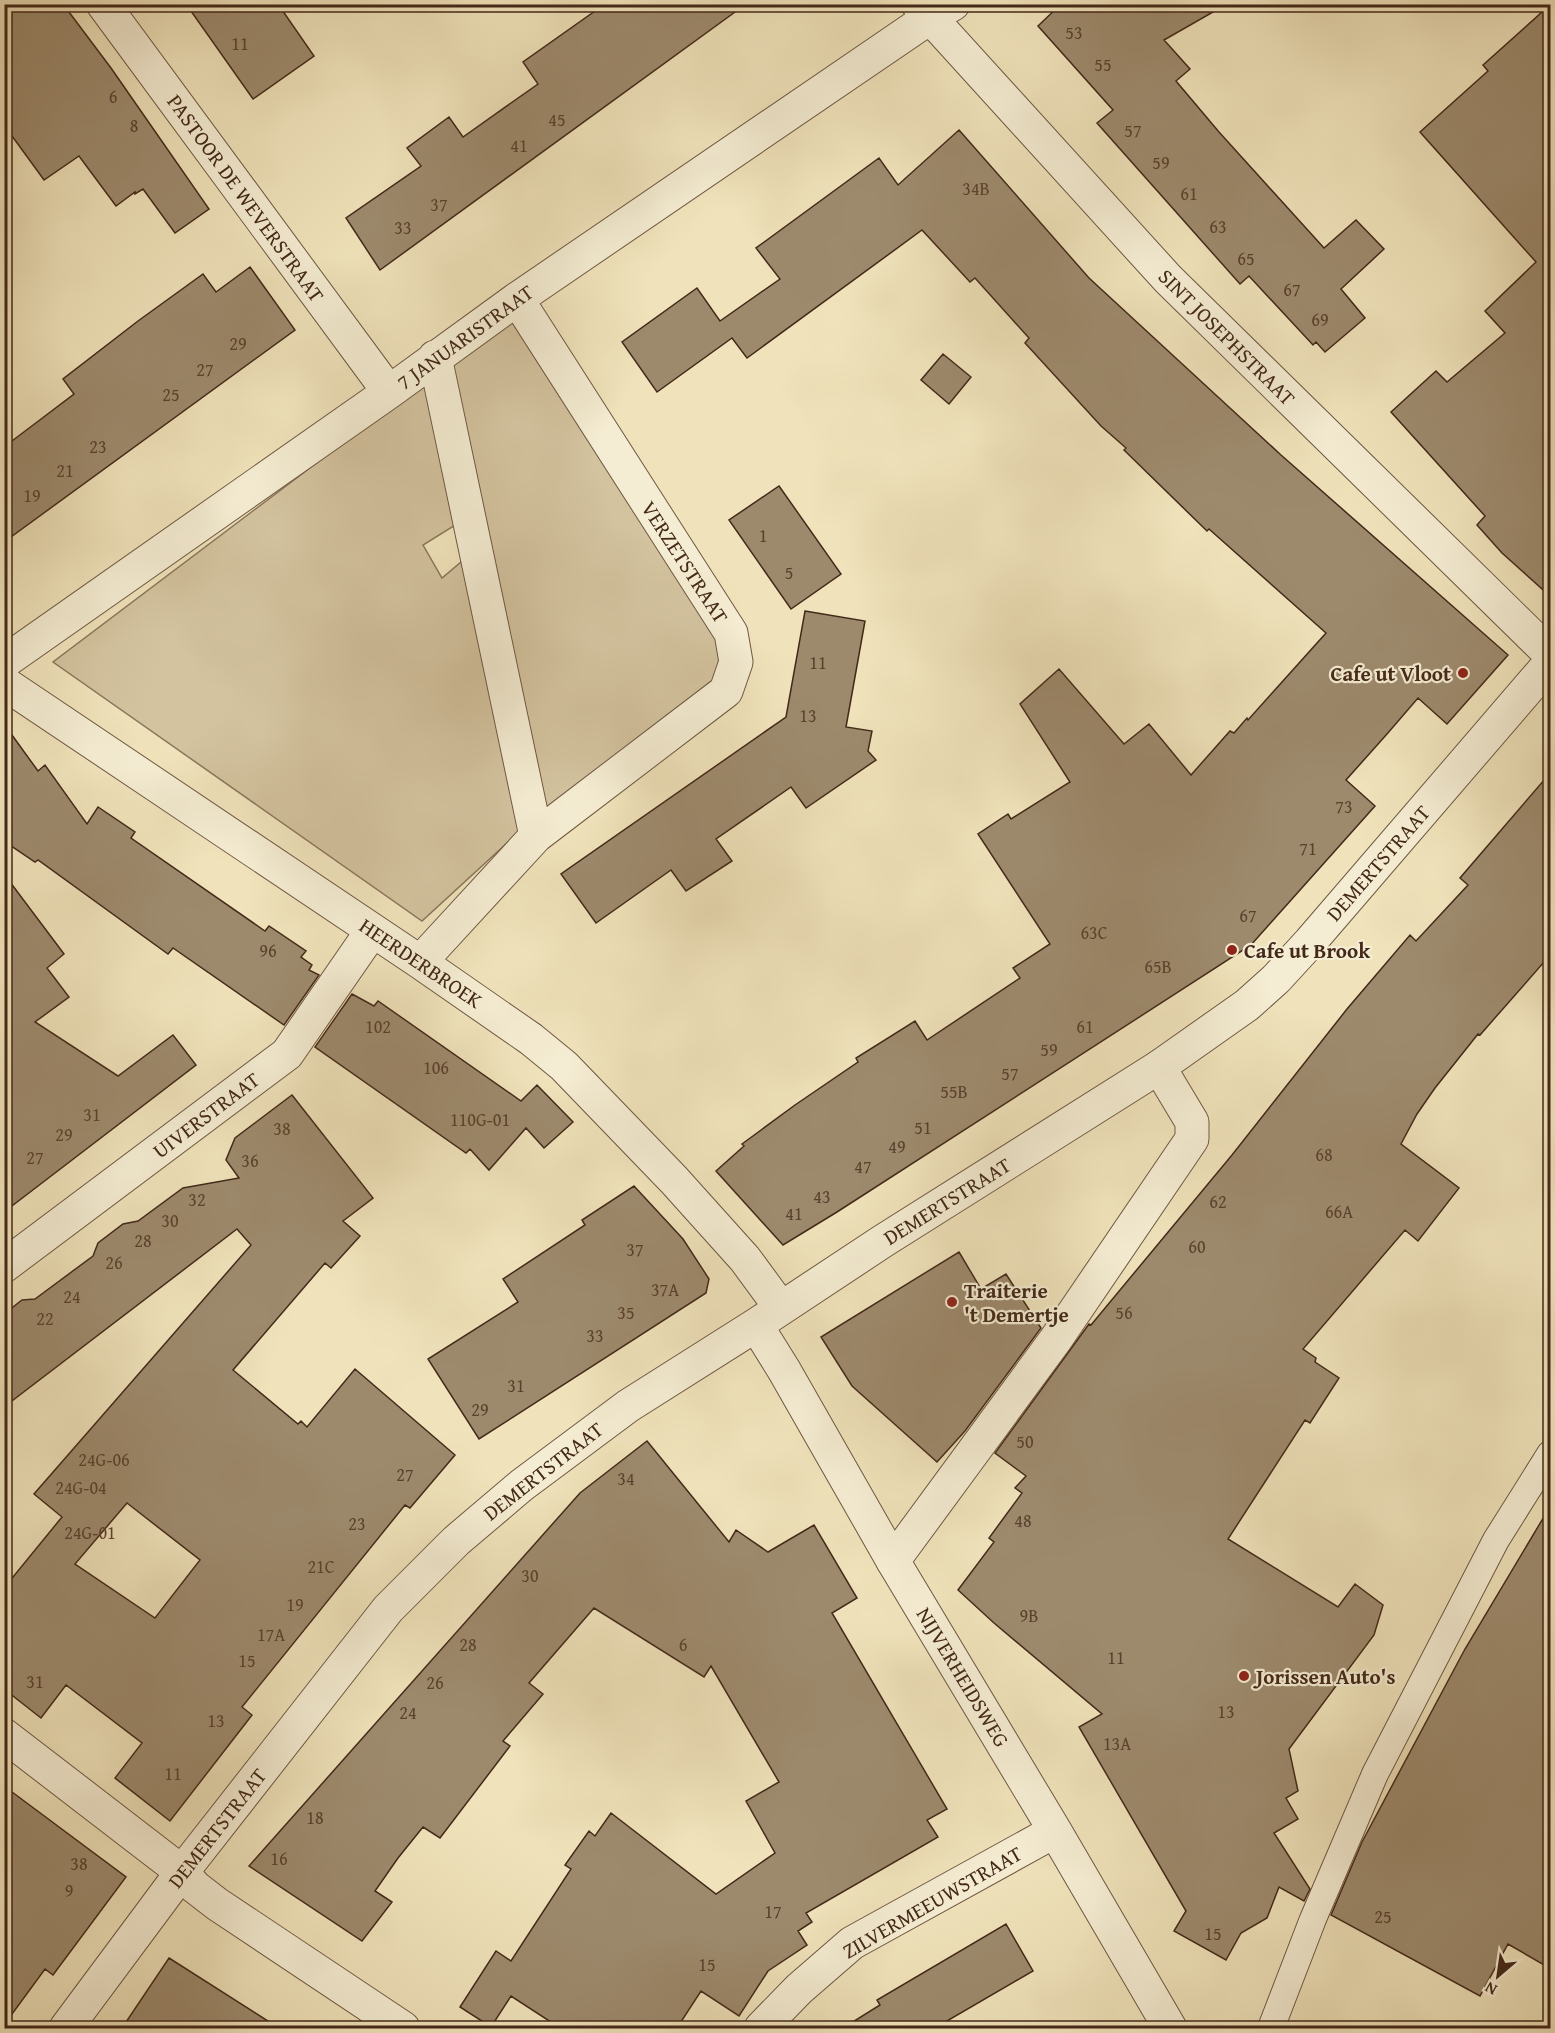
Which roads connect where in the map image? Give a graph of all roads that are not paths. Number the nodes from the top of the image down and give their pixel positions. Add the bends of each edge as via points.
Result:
1 (103, 4) edge
2 (934, 9) edge
3 (517, 299) junction
4 (435, 357) junction
5 (389, 392) junction
6 (1551, 654) edge
7 (4, 662) edge
8 (1551, 663) edge
9 (4, 683) edge
10 (536, 836) junction
11 (372, 931) junction
12 (420, 962) junction
13 (1159, 1067) junction
14 (4, 1266) edge
15 (769, 1316) junction
16 (1551, 1454) edge
17 (893, 1561) junction
18 (4, 1735) edge
19 (1055, 1831) junction
20 (182, 1872) junction
21 (66, 2028) edge
22 (404, 2028) edge
23 (761, 2028) edge
24 (1170, 2028) edge
25 (1271, 2028) edge

1 - 5 street, PASTOOR DE WEVERSTRAAT
2 - 3 street, 7 JANUARISTRAAT
2 - 6 street, SINT JOSEPHSTRAAT via 1168,279
3 - 4 street, 7 JANUARISTRAAT
3 - 10 street, VERZETSTRAAT via 731,633 736,662 726,691
4 - 5 street, 7 JANUARISTRAAT
4 - 10 street
5 - 7 street, 7 JANUARISTRAAT
8 - 13 street, DEMERTSTRAAT via 1276,979 1247,1005
9 - 11 street, HEERDERBROEK
10 - 12 street, VERZETSTRAAT
11 - 12 street, HEERDERBROEK
11 - 14 street, UIVERSTRAAT via 287,1054
12 - 15 street, HEERDERBROEK via 496,1013 564,1066 745,1259
13 - 15 street, DEMERTSTRAAT
13 - 17 street via 1192,1122 1192,1138 1056,1339
15 - 17 street, NIJVERHEIDSWEG via 784,1370
15 - 20 street, DEMERTSTRAAT via 628,1406 522,1485 456,1541 388,1610
16 - 25 lane via 1496,1540 1375,1774
17 - 19 street, NIJVERHEIDSWEG
18 - 20 street
19 - 23 street, ZILVERMEEUWSTRAAT via 852,1943
19 - 24 street, NIJVERHEIDSWEG
20 - 21 street, DEMERTSTRAAT
20 - 22 street via 217,1904

